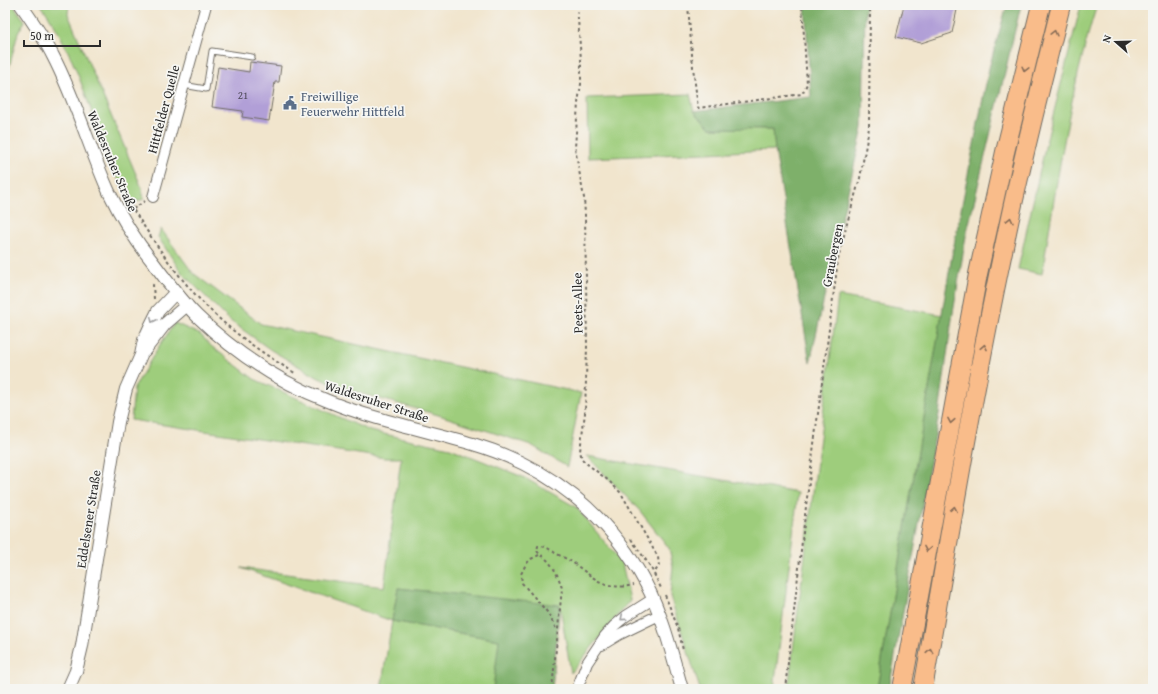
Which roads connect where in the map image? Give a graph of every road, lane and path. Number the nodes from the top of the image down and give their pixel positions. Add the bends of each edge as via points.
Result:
1 (21, 5) edge
2 (206, 5) edge
3 (577, 5) edge
4 (688, 5) edge
5 (802, 5) edge
6 (870, 5) edge
7 (1041, 5) edge
8 (1061, 7) edge
9 (252, 57) dead end
10 (183, 85) junction
11 (153, 198) joint
12 (176, 292) junction
13 (187, 305) junction
14 (141, 355) junction
15 (300, 376) dead end
16 (629, 536) dead end
17 (540, 555) junction
18 (654, 573) junction
19 (636, 585) dead end
20 (653, 599) junction
21 (659, 615) junction
22 (558, 633) junction
23 (600, 646) junction
24 (684, 651) dead end
25 (68, 689) edge
26 (552, 689) edge
27 (577, 689) edge
28 (682, 689) edge
29 (785, 689) edge
30 (902, 689) edge
31 (923, 689) edge

1 - 12 street, Waldesruher Straße via 54,57 104,179 124,220 140,247
2 - 10 street, Hittfelder Quelle
3 - 18 path, Peets-Allee via 581,84 575,148 584,198 587,346 585,414 580,451 582,459 609,481 630,506 658,557 659,566
4 - 5 path via 698,108 802,94 807,84
6 - 29 path, Graubergen via 869,128 860,178 838,260
7 -> 30 highway via 978,274
31 -> 8 highway via 974,400 1006,237
9 - 10 lane via 212,51 206,89
10 - 11 street, Hittfelder Quelle
11 - 15 path via 133,209 162,254 191,290 237,334
12 - 13 street, Waldesruher Straße
12 -> 14 street, Eddelsener Straße via 155,317 144,340
13 - 14 street, Eddelsener Straße via 165,324
13 - 20 street, Waldesruher Straße via 221,338 245,356 304,391 354,411 475,444 505,455 550,478 568,490 616,538
14 - 25 street, Eddelsener Straße via 126,390 118,422 82,646 76,671
16 - 18 path
17 - 19 path via 537,551 538,546 547,548 604,584 615,587
17 - 22 path via 548,561 562,588
17 - 22 path via 526,564 521,574 522,583 548,613
18 - 24 path via 678,628
20 - 21 street, Waldesruher Straße
20 -> 23 street via 614,626
21 - 23 street
21 - 28 street, Waldesruher Straße
22 - 26 path
23 - 27 street via 587,663

